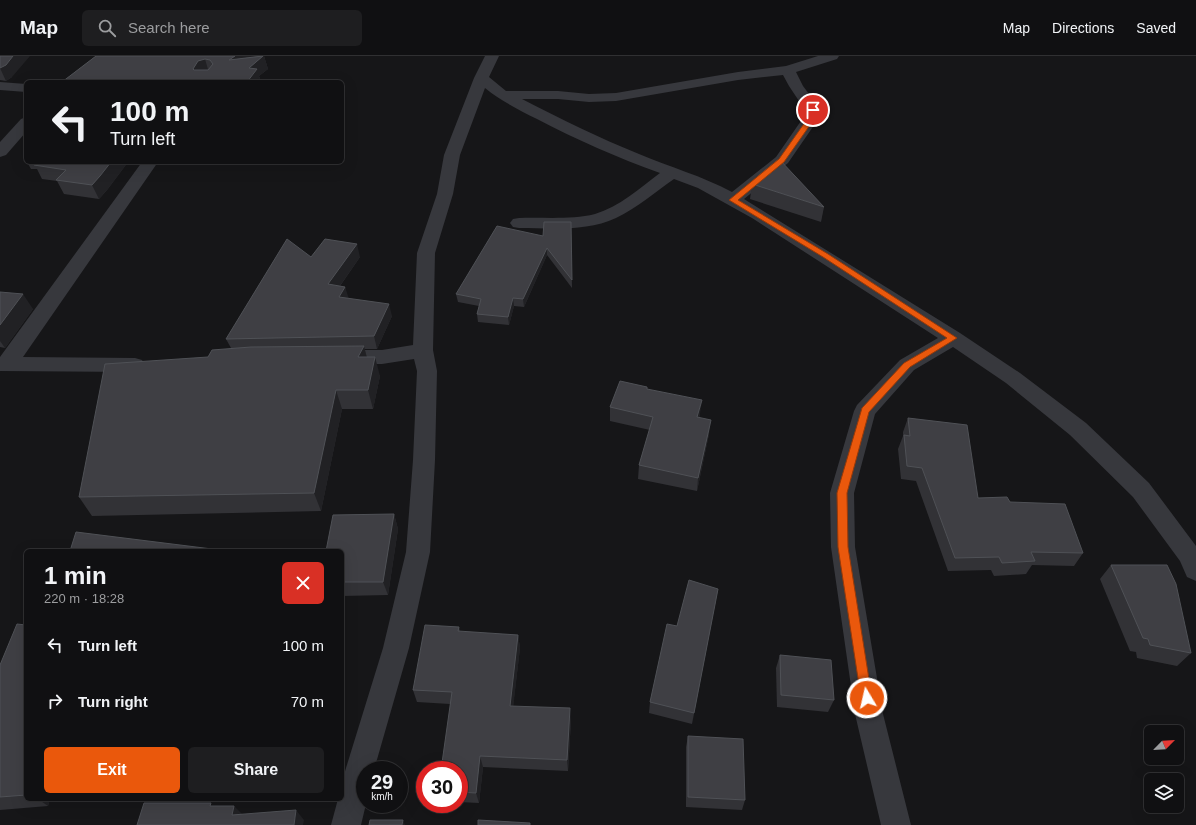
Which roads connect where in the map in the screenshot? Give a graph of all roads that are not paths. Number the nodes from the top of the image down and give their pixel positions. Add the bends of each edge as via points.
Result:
1 (492, 56) edge
2 (832, 56) edge
3 (788, 70) junction
4 (481, 78) junction
5 (0, 86) edge
6 (24, 88) edge
7 (502, 96) junction
8 (24, 124) edge
9 (0, 152) edge
10 (149, 164) edge
11 (673, 172) junction
12 (733, 200) junction
13 (519, 223) dead end
14 (953, 338) junction
15 (423, 350) junction
16 (320, 358) edge
17 (4, 364) edge
18 (150, 364) edge
19 (1196, 570) edge
20 (346, 825) edge
21 (896, 825) edge

1 - 4 street
2 - 3 street
3 - 7 street via 730,77 616,97
3 - 12 street via 813,110 812,118 782,160
4 - 7 street
4 - 15 street via 452,155 445,194 426,253
5 - 6 street
7 - 11 street via 572,131
8 - 9 street
10 - 17 street
11 - 12 street via 704,184
11 - 13 street via 608,215 592,220
12 - 14 street
14 - 19 street via 1012,378 1078,429 1141,490
14 - 21 street via 907,365 865,411 842,493 843,547 869,714
15 - 16 street via 382,356
15 - 20 street via 427,371 418,552 396,648 360,768
17 - 18 street

